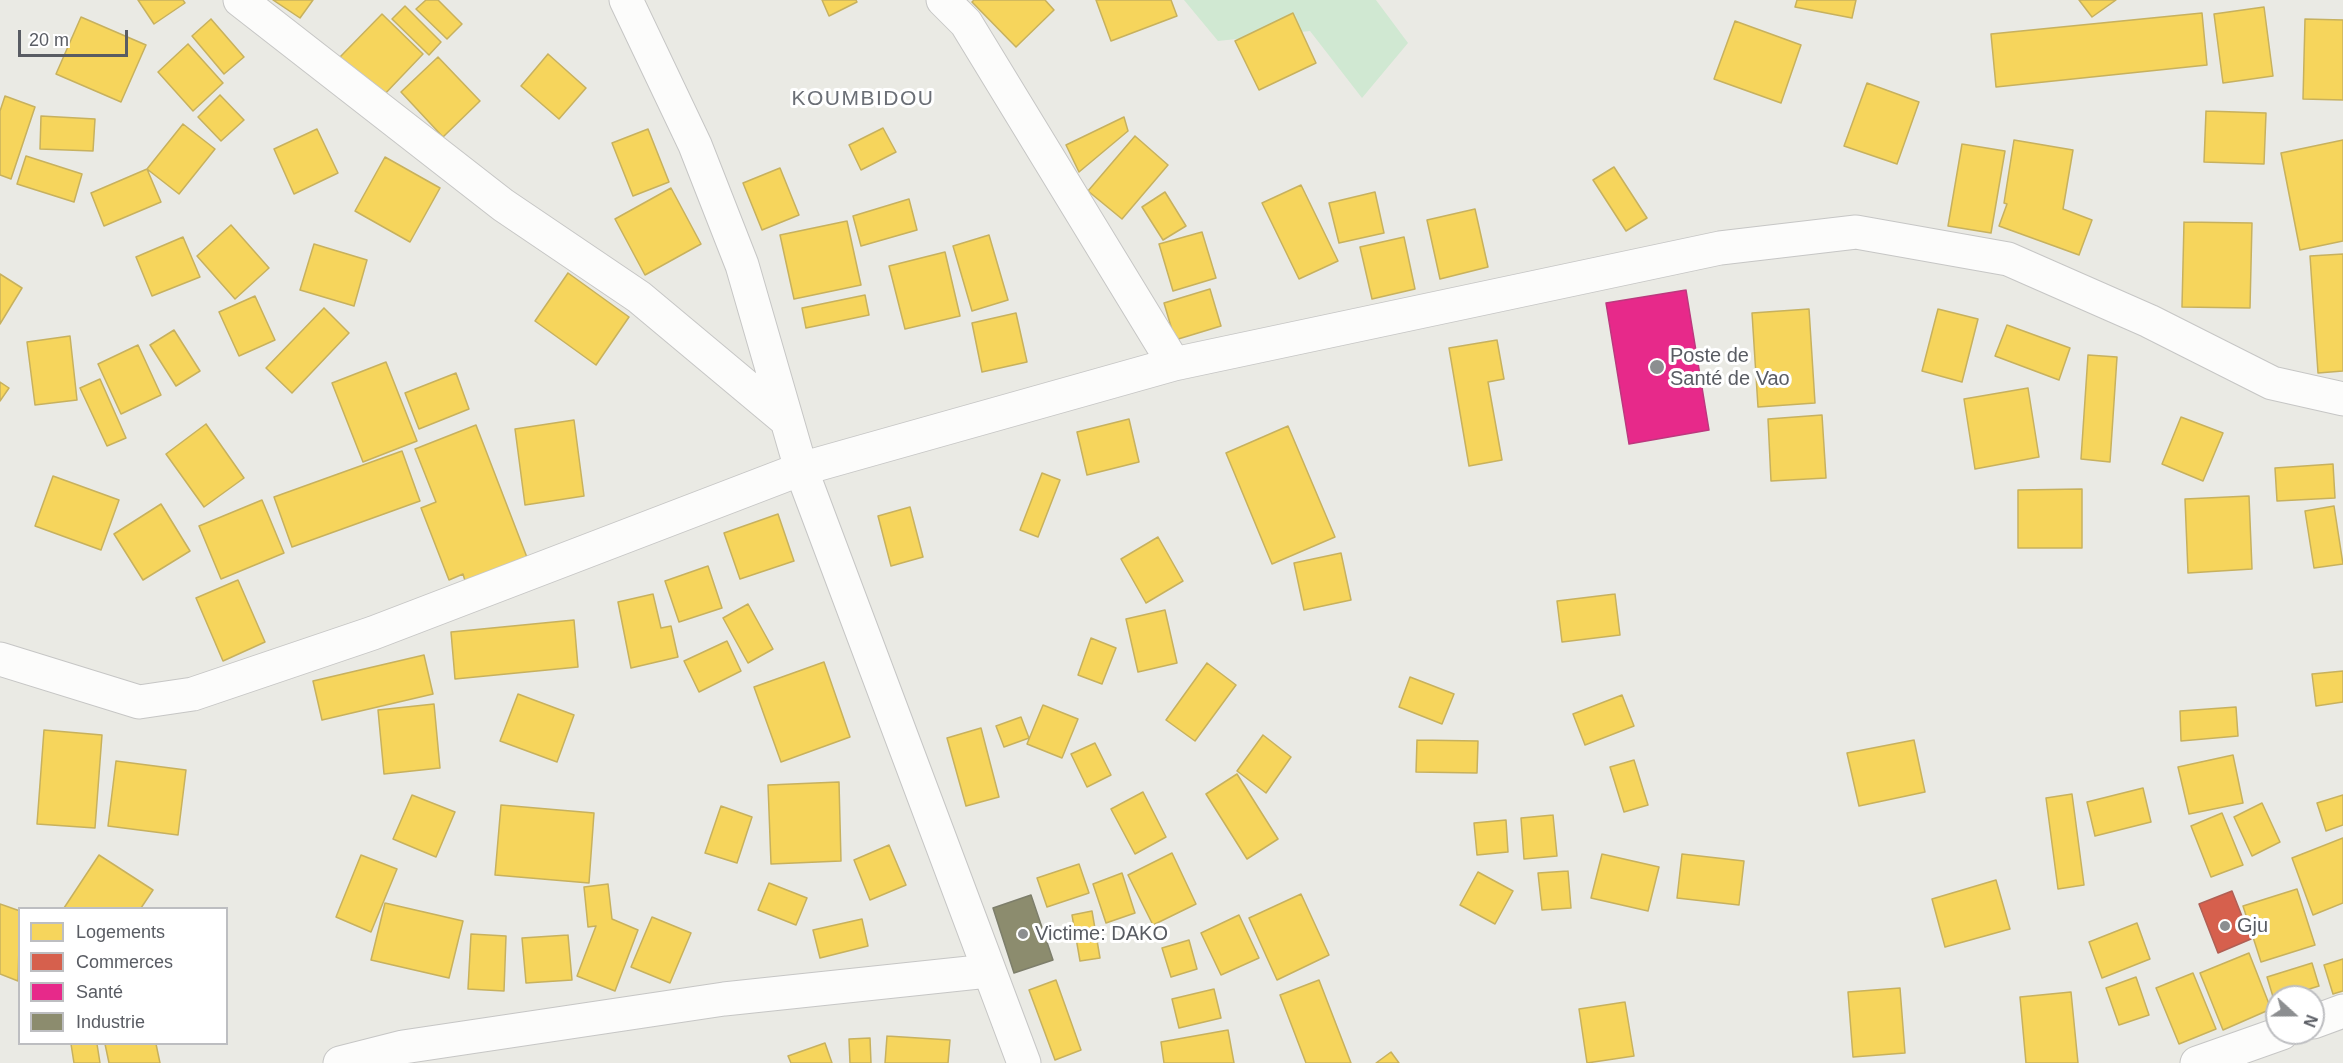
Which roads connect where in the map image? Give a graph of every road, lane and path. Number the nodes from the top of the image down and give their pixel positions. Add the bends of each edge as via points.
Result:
1 (240, 0) edge
2 (626, 0) edge
3 (943, 0) edge
4 (1174, 364) junction
5 (2343, 399) edge
6 (785, 419) junction
7 (801, 469) junction
8 (0, 659) edge
9 (988, 971) junction
10 (2343, 1011) edge
11 (2325, 1018) edge
12 (2265, 1039) edge
13 (340, 1063) edge
14 (1024, 1063) edge
15 (2198, 1063) edge

1 - 6 street via 503,205 639,297
2 - 6 street via 695,145 742,265
3 - 4 street via 966,23
4 - 5 street via 1720,248 1856,232 2008,259 2150,321 2272,383
4 - 7 street
6 - 7 street
7 - 8 street via 373,633 193,694 139,702
7 - 9 street
9 - 13 street via 724,999 403,1047
9 - 14 street
10 - 11 street
12 - 15 street

